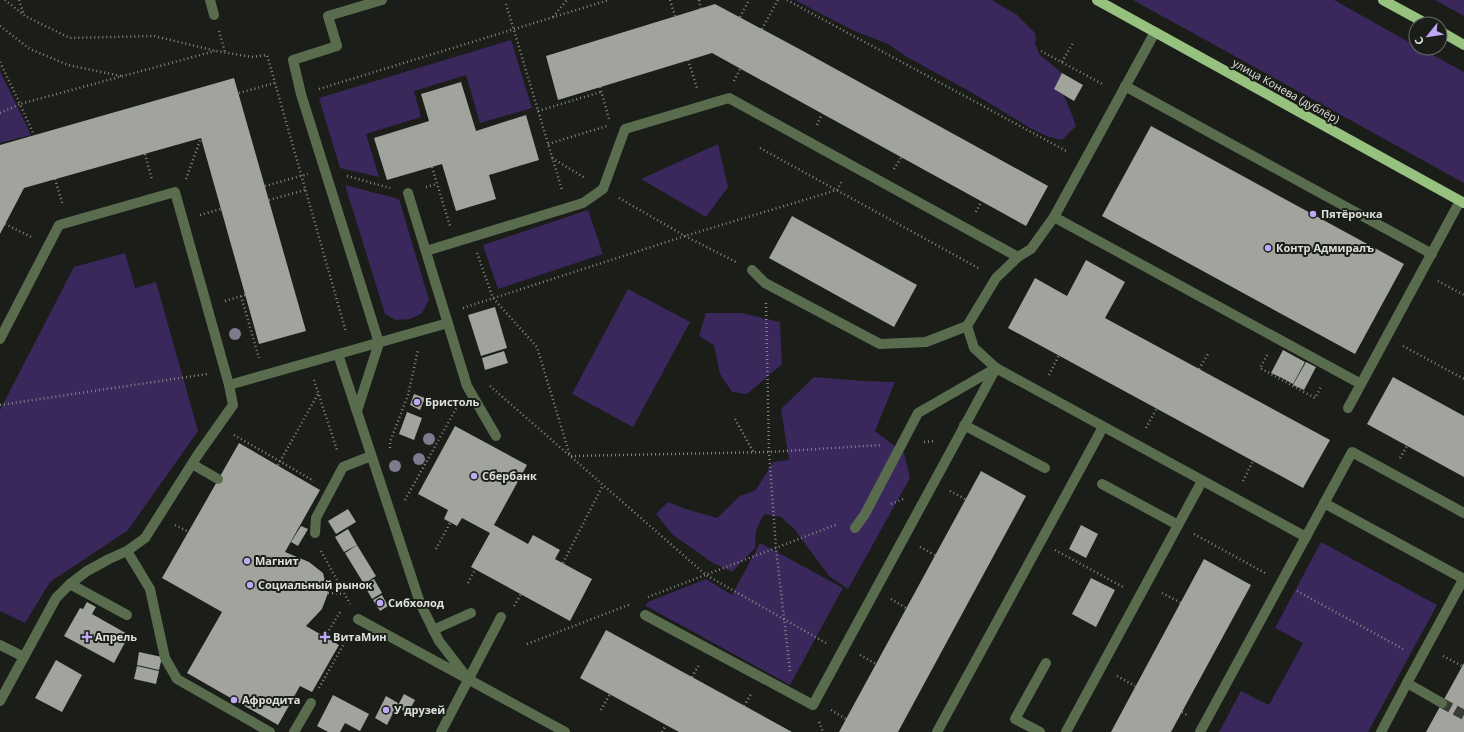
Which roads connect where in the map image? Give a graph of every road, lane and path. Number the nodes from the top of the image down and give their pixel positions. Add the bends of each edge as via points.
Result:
1 (5, 0) edge
2 (19, 0) edge
3 (210, 0) edge
4 (382, 0) edge
5 (567, 0) edge
6 (609, 0) edge
7 (670, 0) edge
8 (698, 0) edge
9 (749, 0) edge
10 (778, 0) edge
11 (787, 0) edge
12 (1097, 0) edge
13 (1383, 0) edge
14 (506, 4) dead end
15 (701, 9) dead end
16 (214, 15) dead end
17 (25, 16) junction
18 (675, 16) dead end
19 (1412, 16) edge
20 (552, 17) junction
21 (740, 17) dead end
22 (0, 26) edge
23 (762, 29) dead end
24 (513, 30) junction
25 (1155, 32) junction
26 (1448, 36) edge
27 (1073, 43) dead end
28 (1464, 45) edge
29 (216, 51) junction
30 (1041, 51) dead end
31 (688, 60) dead end
32 (0, 62) edge
33 (1062, 62) junction
34 (121, 76) junction
35 (275, 83) junction
36 (1104, 85) dead end
37 (1125, 86) junction
38 (600, 87) dead end
39 (697, 90) dead end
40 (601, 92) junction
41 (238, 93) dead end
42 (301, 94) junction
43 (20, 104) junction
44 (538, 111) junction
45 (0, 113) edge
46 (34, 135) dead end
47 (201, 138) dead end
48 (548, 144) junction
49 (760, 148) dead end
50 (145, 154) dead end
51 (552, 158) junction
52 (1084, 161) junction
53 (432, 167) dead end
54 (325, 169) junction
55 (301, 176) junction
56 (56, 179) dead end
57 (185, 182) dead end
58 (153, 183) dead end
59 (265, 186) dead end
60 (603, 189) junction
61 (305, 190) junction
62 (837, 190) junction
63 (408, 192) joint
64 (269, 200) dead end
65 (1462, 202) edge
66 (567, 208) junction
67 (64, 209) dead end
68 (221, 209) dead end
69 (194, 216) dead end
70 (1054, 217) junction
71 (5, 224) dead end
72 (450, 227) dead end
73 (685, 236) junction
74 (31, 237) dead end
75 (471, 237) junction
76 (426, 251) junction
77 (1432, 254) junction
78 (1018, 258) junction
79 (752, 270) joint
80 (1422, 272) junction
81 (996, 278) junction
82 (765, 284) junction
83 (246, 295) dead end
84 (1464, 295) edge
85 (241, 296) junction
86 (493, 298) junction
87 (219, 303) dead end
88 (447, 318) junction
89 (967, 326) junction
90 (422, 330) junction
91 (1387, 337) junction
92 (0, 339) edge
93 (379, 343) junction
94 (351, 351) junction
95 (338, 354) junction
96 (1208, 354) dead end
97 (1059, 355) dead end
98 (260, 363) dead end
99 (308, 363) junction
100 (996, 368) junction
101 (1199, 369) dead end
102 (225, 371) junction
103 (1056, 379) dead end
104 (1464, 379) edge
105 (486, 383) dead end
106 (1361, 384) junction
107 (229, 385) junction
108 (318, 394) junction
109 (0, 405) edge
110 (1157, 408) dead end
111 (1348, 408) dead end
112 (357, 411) junction
113 (450, 418) dead end
114 (735, 419) dead end
115 (964, 425) junction
116 (218, 426) junction
117 (1103, 427) junction
118 (1153, 432) dead end
119 (496, 436) dead end
120 (957, 440) junction
121 (901, 444) junction
122 (390, 448) dead end
123 (769, 452) junction
124 (754, 453) junction
125 (371, 456) junction
126 (570, 456) junction
127 (1253, 461) dead end
128 (280, 462) junction
129 (192, 464) junction
130 (278, 465) dead end
131 (342, 466) junction
132 (1045, 468) dead end
133 (218, 479) dead end
134 (1202, 481) junction
135 (1102, 484) dead end
136 (1249, 484) dead end
137 (603, 485) junction
138 (930, 489) junction
139 (947, 489) dead end
140 (331, 490) junction
141 (403, 493) dead end
142 (965, 499) dead end
143 (1324, 503) junction
144 (1464, 513) edge
145 (865, 514) junction
146 (172, 523) dead end
147 (450, 523) dead end
148 (1178, 525) junction
149 (855, 528) dead end
150 (188, 532) dead end
151 (315, 533) joint
152 (1306, 537) junction
153 (1041, 542) junction
154 (916, 545) dead end
155 (776, 548) junction
156 (436, 549) dead end
157 (127, 552) junction
158 (935, 555) dead end
159 (563, 563) dead end
160 (475, 570) dead end
161 (706, 575) junction
162 (1464, 579) edge
163 (1281, 582) junction
164 (468, 583) dead end
165 (70, 584) junction
166 (1158, 590) dead end
167 (328, 593) dead end
168 (344, 594) junction
169 (521, 594) dead end
170 (1139, 596) junction
171 (888, 597) dead end
172 (642, 599) dead end
173 (634, 602) dead end
174 (1181, 603) dead end
175 (514, 607) dead end
176 (906, 608) dead end
177 (471, 613) dead end
178 (127, 615) dead end
179 (645, 615) dead end
180 (502, 617) dead end
181 (358, 619) junction
182 (784, 620) junction
183 (331, 627) dead end
184 (433, 630) junction
185 (325, 637) dead end
186 (819, 639) dead end
187 (527, 644) dead end
188 (0, 645) edge
189 (1439, 653) dead end
190 (857, 654) dead end
191 (24, 657) junction
192 (1420, 658) junction
193 (1046, 663) dead end
194 (876, 664) dead end
195 (1462, 666) dead end
196 (1113, 674) dead end
197 (469, 680) junction
198 (1407, 683) junction
199 (1136, 686) dead end
200 (610, 694) dead end
201 (793, 694) junction
202 (0, 701) edge
203 (310, 703) joint
204 (1442, 703) tunnel mouth
205 (827, 708) dead end
206 (601, 710) dead end
207 (846, 719) dead end
208 (666, 725) dead end
209 (270, 732) edge
210 (294, 732) edge
211 (441, 732) edge
212 (565, 732) edge
213 (662, 732) edge
214 (937, 732) edge
215 (1040, 732) edge
216 (1066, 732) edge
217 (1200, 732) edge
218 (1380, 732) edge

1 - 17 path
2 - 17 path
3 - 16 street
4 - 42 street via 328,16 337,46 292,60
5 - 20 path
6 - 20 path
7 - 18 path
8 - 15 path
9 - 21 path
10 - 23 path
11 - 52 path
12 - 25 main road, улица Конева (дублёр)
13 - 19 main road
14 - 24 path
17 - 29 path via 70,38 154,36
20 - 24 path
22 - 34 path via 30,48 68,65
24 - 42 path
24 - 44 path
25 - 37 street
25 - 65 main road, улица Конева (дублёр)
26 - 28 main road
27 - 33 path
29 - 34 path
29 - 35 path via 252,57 267,55
30 - 33 path
31 - 39 path
32 - 43 path
33 - 36 path
34 - 43 path
35 - 41 path
35 - 55 path
37 - 52 street
37 - 77 street
38 - 40 path
40 - 44 path
40 - 48 path via 611,124
42 - 54 street
43 - 45 path
43 - 46 path
44 - 48 path
47 - 57 path
48 - 51 path
49 - 62 path
50 - 58 path
51 - 60 path
51 - 66 path
52 - 70 street
53 - 72 path
54 - 55 path
54 - 63 path
54 - 93 street
55 - 59 path
55 - 61 path
56 - 67 path
60 - 66 street via 583,203
60 - 73 path
60 - 78 street via 625,129 729,98
61 - 64 path
61 - 94 path
62 - 73 path
62 - 81 path
63 - 76 street
65 - 77 street
66 - 75 street
68 - 69 path
70 - 78 street via 1031,249
70 - 106 street
71 - 74 path
73 - 79 path
73 - 86 path
75 - 76 street
75 - 86 path
76 - 88 street
77 - 80 street
78 - 81 street
79 - 82 street
80 - 84 path
80 - 91 street
81 - 89 street
82 - 89 street via 880,344 926,342
82 - 123 path
83 - 85 path
85 - 87 path
85 - 98 path
86 - 88 path
86 - 126 path via 537,347
88 - 90 street
88 - 119 street via 468,386
89 - 100 street via 974,348
90 - 93 street
90 - 122 path via 408,395
91 - 104 path
91 - 106 street
92 - 102 street via 59,225 174,192
93 - 94 street
93 - 112 street
94 - 95 street
95 - 99 street
95 - 112 street
96 - 101 path
97 - 103 path via 1049,375
99 - 107 street
99 - 108 path
100 - 115 street
100 - 117 street
100 - 121 street via 918,413
102 - 107 street
102 - 109 path
105 - 126 path
106 - 111 street
107 - 116 street via 233,405
108 - 128 path
108 - 131 path
110 - 118 path via 1146,428
112 - 125 street
113 - 141 path via 405,501
114 - 124 path
115 - 120 street
115 - 132 street
116 - 128 path
116 - 129 street
117 - 134 street
117 - 153 street
120 - 121 path
120 - 138 street
121 - 123 path
121 - 145 street
123 - 124 path
123 - 155 path
124 - 126 path
125 - 131 street
125 - 184 street via 420,603
126 - 137 path
127 - 136 path via 1243,481
128 - 130 path
128 - 140 path
129 - 133 street
129 - 157 street via 145,538
131 - 140 street
134 - 148 street
134 - 152 street
135 - 148 street
137 - 159 path
137 - 161 path
138 - 145 path
138 - 201 street via 813,704
139 - 142 path
140 - 151 street via 316,518
143 - 144 street via 1352,452
143 - 152 street
143 - 162 street
145 - 149 street
145 - 155 path
146 - 150 path
147 - 156 path
148 - 163 path
148 - 170 street
151 - 168 path
152 - 163 street
153 - 170 path
153 - 214 street
154 - 158 path
155 - 161 path
155 - 182 path
157 - 165 street via 109,559
157 - 209 street via 150,589 165,658 177,679
160 - 164 path
161 - 172 path
161 - 182 path
162 - 192 street
163 - 192 path
163 - 217 street
165 - 178 street
165 - 191 street via 56,598
166 - 174 path
167 - 168 path
168 - 181 path
169 - 175 path
170 - 216 street
171 - 176 path
173 - 187 path
177 - 184 street
179 - 201 street
180 - 197 street
181 - 197 street
181 - 203 path
182 - 186 path
182 - 201 path
183 - 185 path
184 - 197 street
188 - 191 street
189 - 195 path
190 - 194 path
191 - 202 street
192 - 198 street
193 - 215 street via 1015,718
196 - 199 path
197 - 211 street
197 - 212 street
198 - 204 street
198 - 218 street
200 - 206 path
203 - 210 street
205 - 207 path
208 - 213 path

